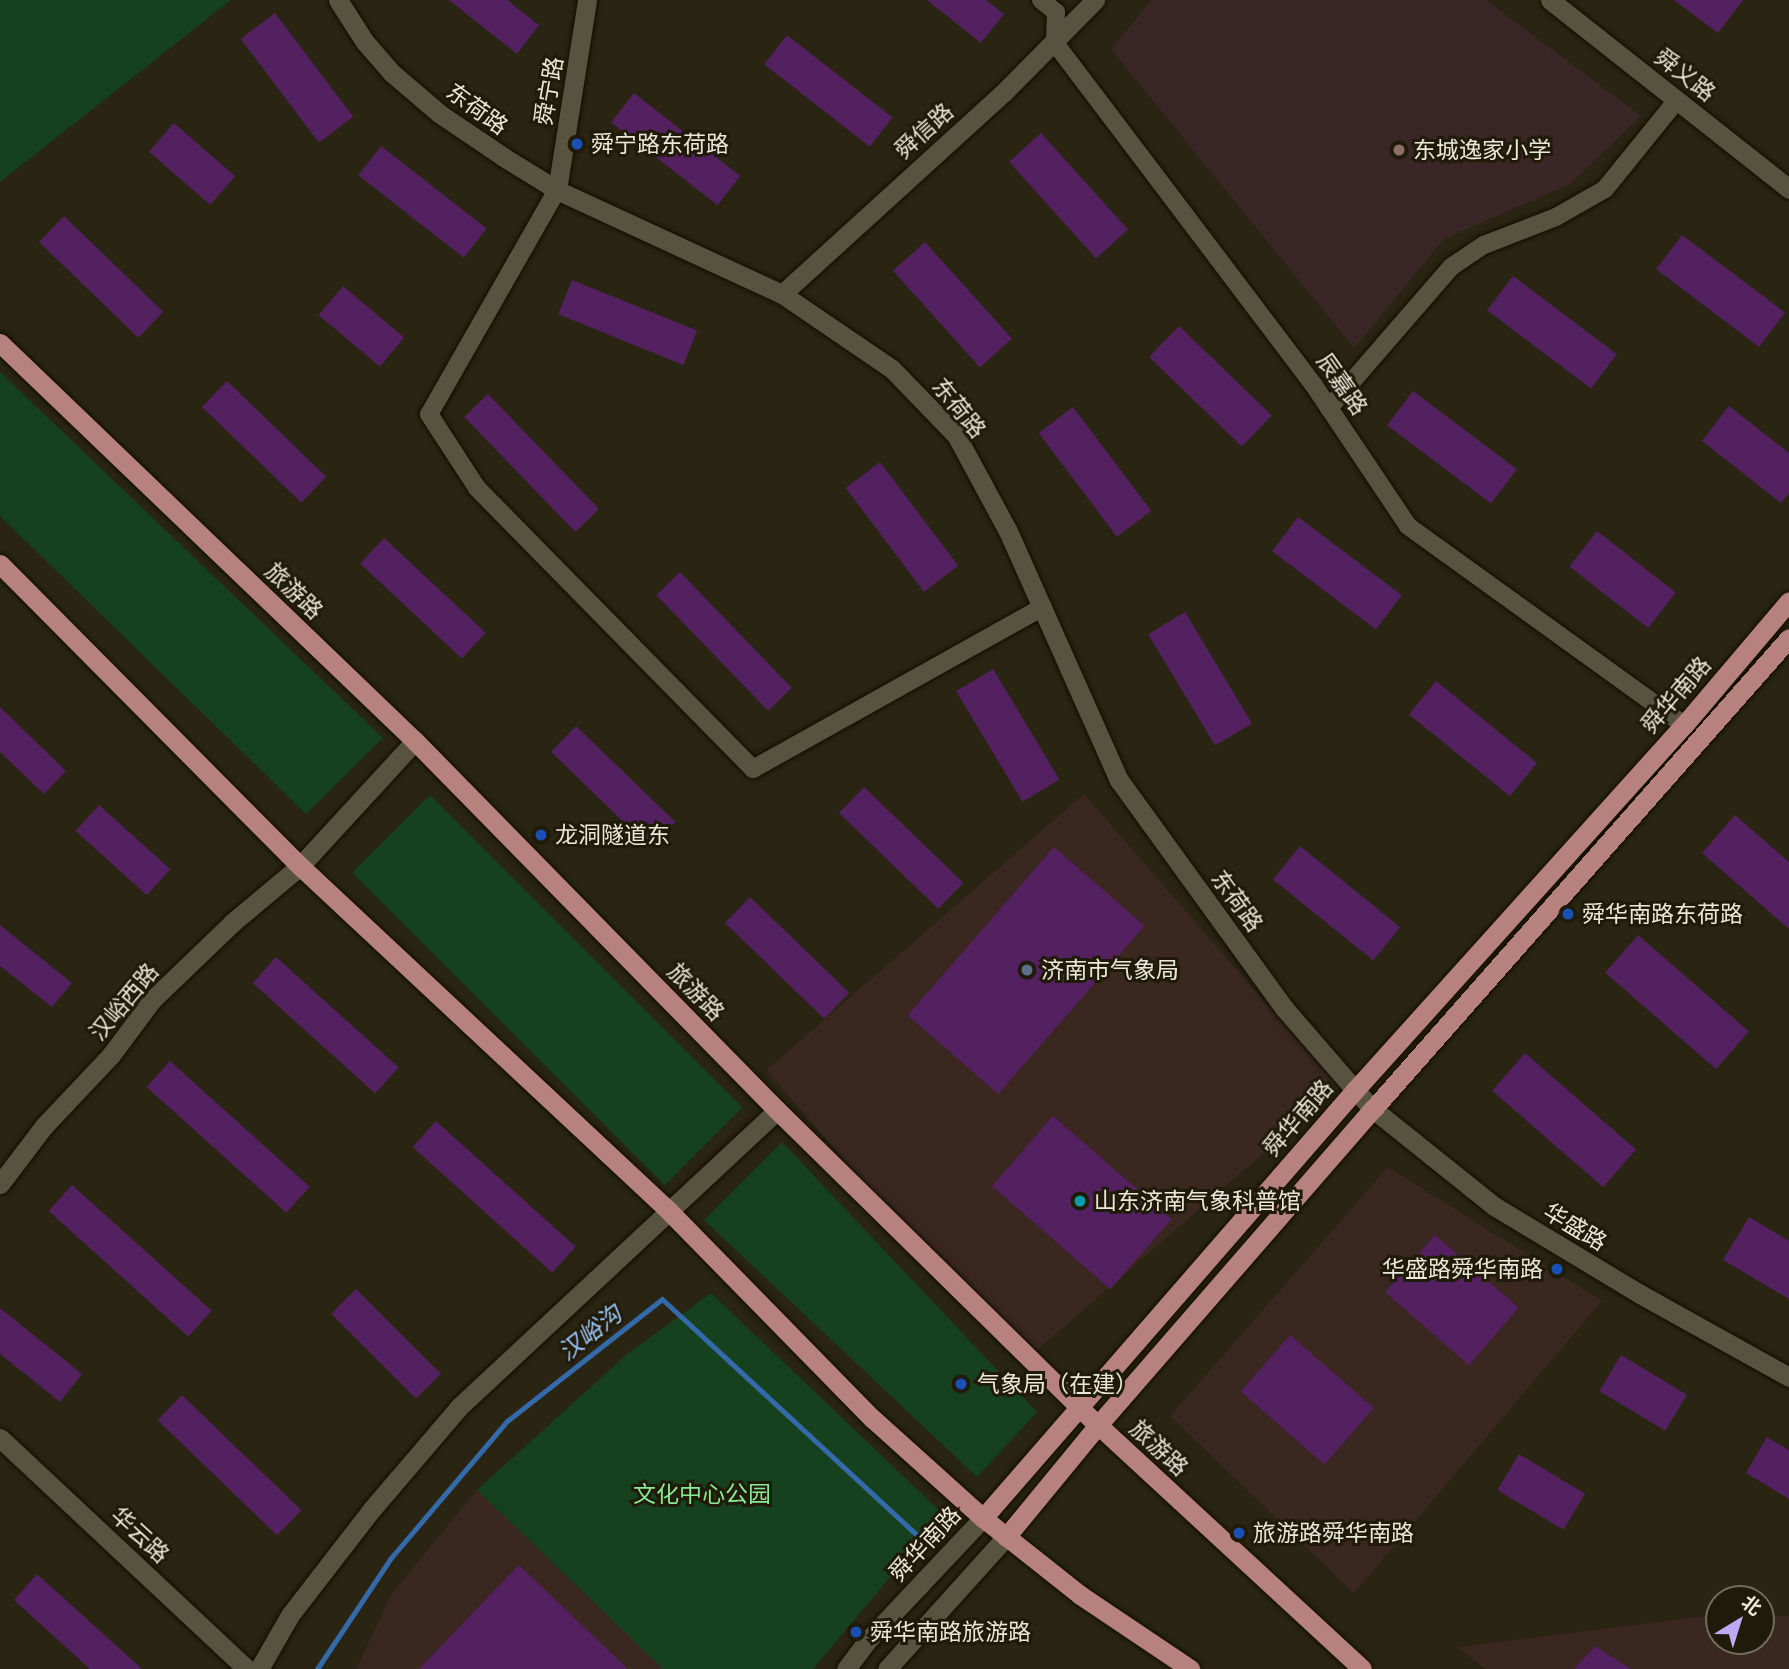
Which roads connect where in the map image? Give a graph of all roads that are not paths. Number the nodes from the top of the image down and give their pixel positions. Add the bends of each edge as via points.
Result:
1 (338, 0) edge
2 (587, 0) edge
3 (1041, 0) edge
4 (1095, 0) edge
5 (1550, 0) edge
6 (1055, 43) junction
7 (1677, 100) junction
8 (1789, 189) edge
9 (557, 190) junction
10 (782, 294) junction
11 (0, 343) edge
12 (1329, 408) junction
13 (0, 564) edge
14 (1789, 601) edge
15 (1042, 607) junction
16 (1789, 638) edge
17 (1684, 725) junction
18 (415, 741) junction
19 (300, 866) junction
20 (1355, 1090) junction
21 (1373, 1109) junction
22 (777, 1111) junction
23 (0, 1184) edge
24 (668, 1210) junction
25 (1789, 1377) edge
26 (1080, 1406) junction
27 (1098, 1426) junction
28 (0, 1438) edge
29 (983, 1518) junction
30 (1006, 1537) junction
31 (247, 1669) edge
32 (260, 1669) edge
33 (846, 1669) edge
34 (887, 1669) edge
35 (1190, 1669) edge
36 (1362, 1669) edge

1 - 9 street, 东荷路 via 392,73 440,114
2 - 9 street, 舜宁路
3 - 6 street via 1056,12
4 - 6 street, 舜信路
5 - 7 street, 舜义路
6 - 10 street, 舜信路
6 - 12 street, 辰嘉路
7 - 8 street, 舜义路
7 - 12 street via 1605,189 1556,217 1484,245 1451,267
9 - 10 street, 东荷路
9 - 15 street via 429,414 477,488 753,769
10 - 15 street, 东荷路 via 892,369 956,435 1009,531
11 - 18 main road, 旅游路
12 - 17 street, 辰嘉路 via 1408,526
13 - 19 main road
14 - 17 main road, 舜华南路
15 - 20 street, 东荷路 via 1119,780 1284,1008
16 - 21 main road, 舜华南路
17 - 20 main road, 舜华南路
18 - 19 street, 汉峪西路
18 - 22 main road, 旅游路
19 - 23 street, 汉峪西路 via 152,1000
19 - 24 main road
20 - 21 street, 华盛路
20 - 26 main road, 舜华南路
21 - 25 street, 华盛路 via 1494,1206
21 - 27 main road, 舜华南路
22 - 24 street
22 - 26 main road, 旅游路
24 - 29 main road via 873,1419
24 - 32 street via 460,1408 372,1509 290,1615
26 - 27 main road, 旅游路
26 - 29 main road, 舜华南路
27 - 30 main road, 舜华南路
27 - 36 main road, 旅游路
28 - 31 street, 华云路
29 - 30 main road
29 - 33 street, 舜华南路
30 - 34 street, 舜华南路
30 - 35 main road via 1080,1595

